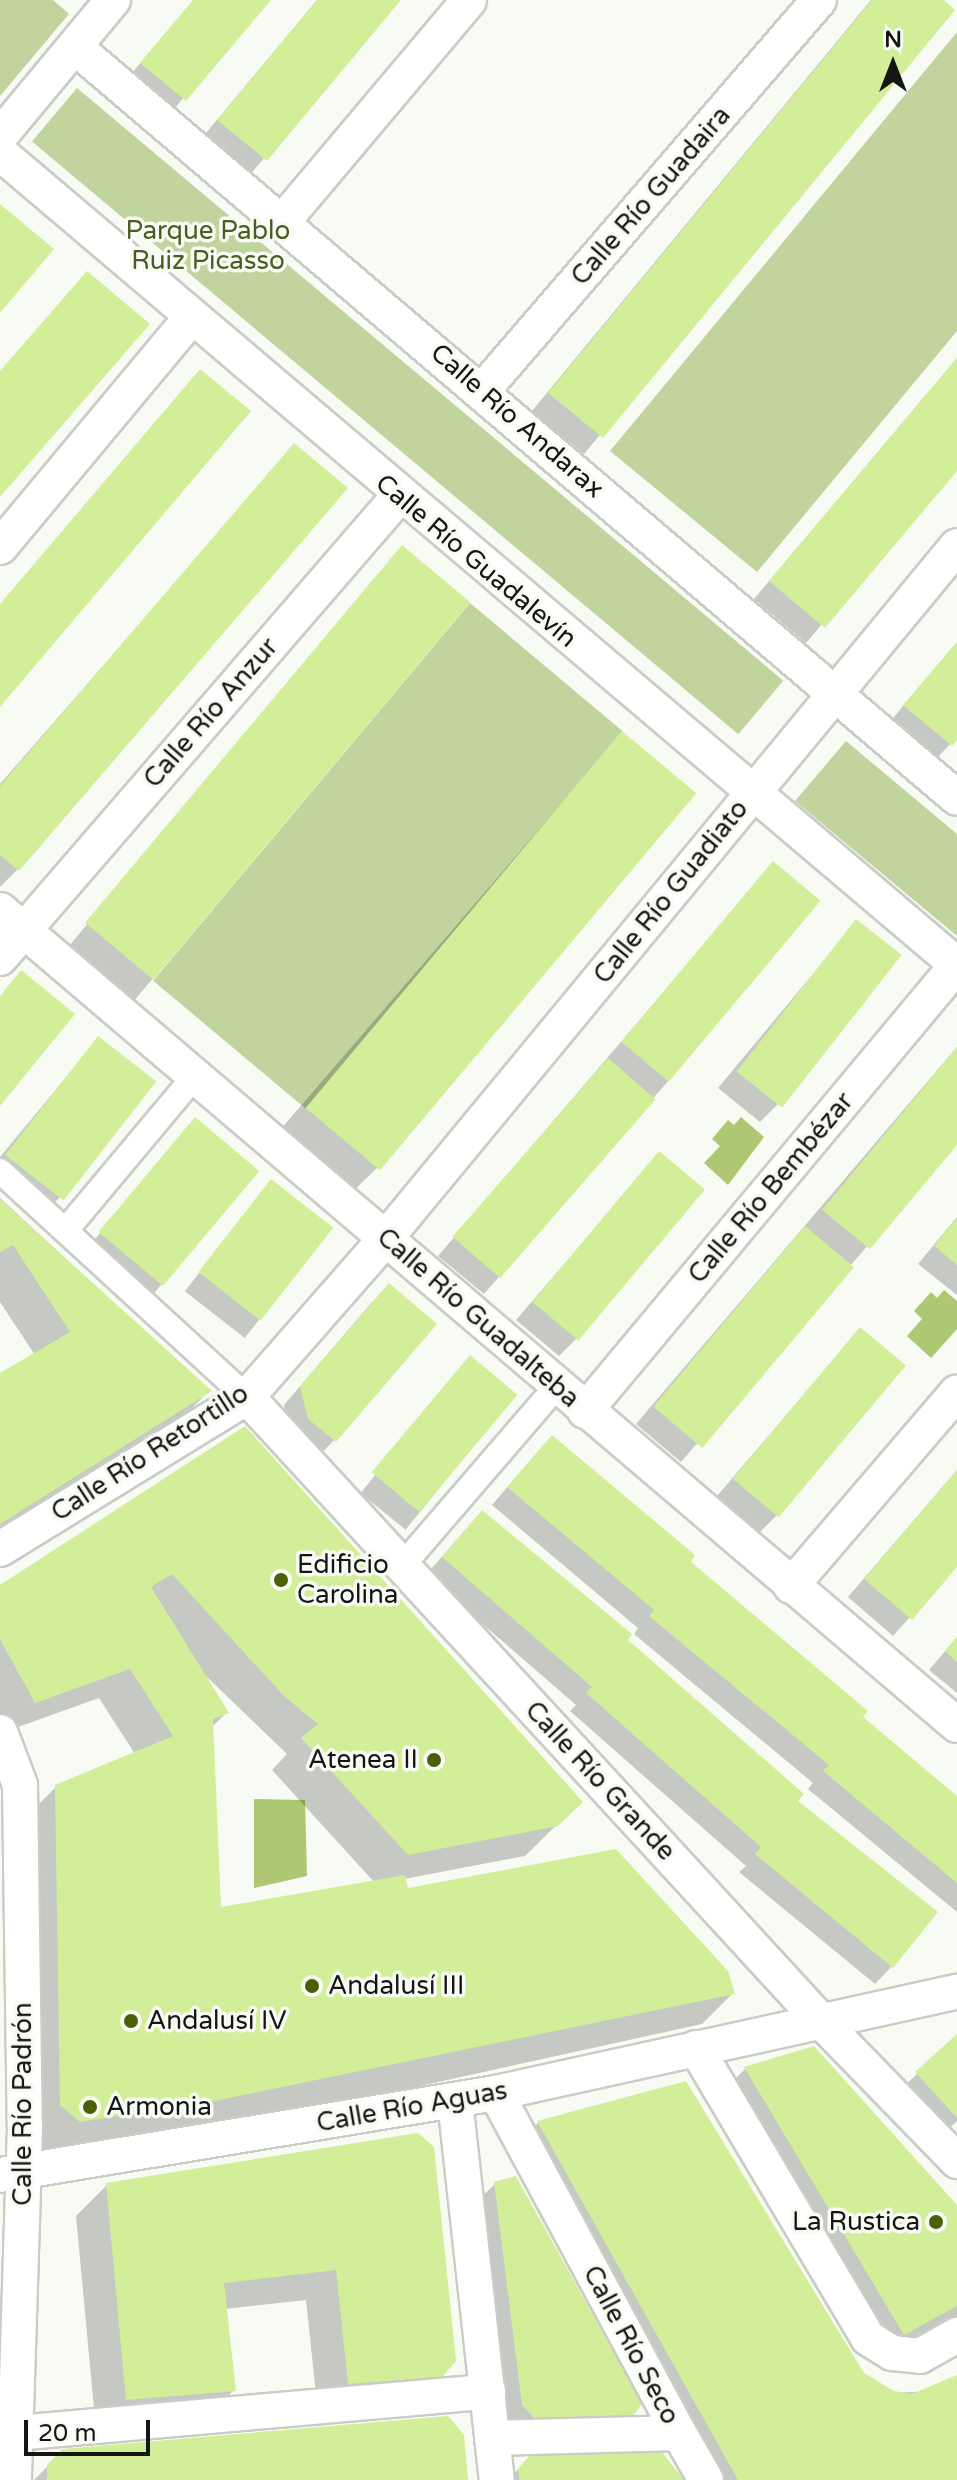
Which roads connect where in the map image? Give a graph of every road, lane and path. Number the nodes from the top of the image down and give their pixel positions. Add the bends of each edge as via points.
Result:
1 (469, 0) edge
2 (819, 0) edge
3 (96, 6) edge
4 (75, 47) junction
5 (0, 136) edge
6 (0, 153) edge
7 (284, 220) junction
8 (191, 318) junction
9 (482, 391) junction
10 (399, 496) junction
11 (957, 546) edge
12 (0, 547) edge
13 (834, 692) junction
14 (752, 794) junction
15 (957, 798) edge
16 (12, 920) edge
17 (0, 958) edge
18 (957, 965) edge
19 (194, 1077) junction
20 (0, 1171) edge
21 (66, 1230) junction
22 (386, 1238) junction
23 (557, 1386) junction
24 (957, 1392) edge
25 (247, 1397) junction
26 (585, 1411) junction
27 (0, 1549) edge
28 (402, 1566) junction
29 (791, 1586) junction
30 (957, 1725) edge
31 (0, 1732) edge
32 (957, 1992) edge
33 (820, 2020) junction
34 (696, 2048) junction
35 (496, 2093) junction
36 (455, 2101) junction
37 (957, 2161) edge
38 (12, 2173) edge
39 (957, 2335) edge
40 (488, 2392) junction
41 (15, 2433) junction
42 (679, 2433) junction
43 (492, 2438) junction
44 (14, 2480) edge
45 (497, 2480) edge
46 (706, 2480) edge

1 - 7 street
2 - 9 street, Calle Río Guadaira
3 - 4 street
4 - 5 street
4 - 7 street, Calle Río Andarax
6 - 8 street, Calle Río Guadalevín
7 - 9 street, Calle Río Andarax
8 - 10 street, Calle Río Guadalevín
8 - 12 street
9 - 13 street, Calle Río Andarax
10 - 14 street, Calle Río Guadalevín
10 - 16 street, Calle Río Anzur
11 - 13 street, Calle Río Guadiato
13 - 14 street, Calle Río Guadiato
13 - 15 street, Calle Río Andarax
14 - 18 street, Calle Río Guadalevín
14 - 22 street, Calle Río Guadiato
16 - 17 street, Calle Río Anzur
16 - 19 street, Calle Río Guadalteba
18 - 26 street, Calle Río Bembézar
19 - 21 street
19 - 22 street, Calle Río Guadalteba
20 - 21 street
21 - 25 street
22 - 23 street, Calle Río Guadalteba
22 - 25 street, Calle Río Retortillo
23 - 26 street, Calle Río Guadalteba
23 - 28 street
24 - 29 street
25 - 27 street, Calle Río Retortillo
25 - 28 street, Calle Río Grande
26 - 29 street, Calle Río Guadalteba
28 - 33 street, Calle Río Grande
29 - 30 street, Calle Río Guadalteba
31 - 38 street, Calle Río Padrón via 20,1785
32 - 33 street, Calle Río Aguas
33 - 34 street, Calle Río Aguas
33 - 37 street, Calle Río Grande
34 - 35 street, Calle Río Aguas
34 - 39 street via 868,2338 892,2353 920,2356
35 - 36 street, Calle Río Aguas
35 - 42 street, Calle Río Seco
36 - 38 street, Calle Río Aguas
36 - 40 street
38 - 41 street, Calle Río Padrón
40 - 41 street
40 - 43 street
41 - 44 street, Calle Río Padrón
42 - 43 street, Calle Río Seco
42 - 46 street
43 - 45 street

